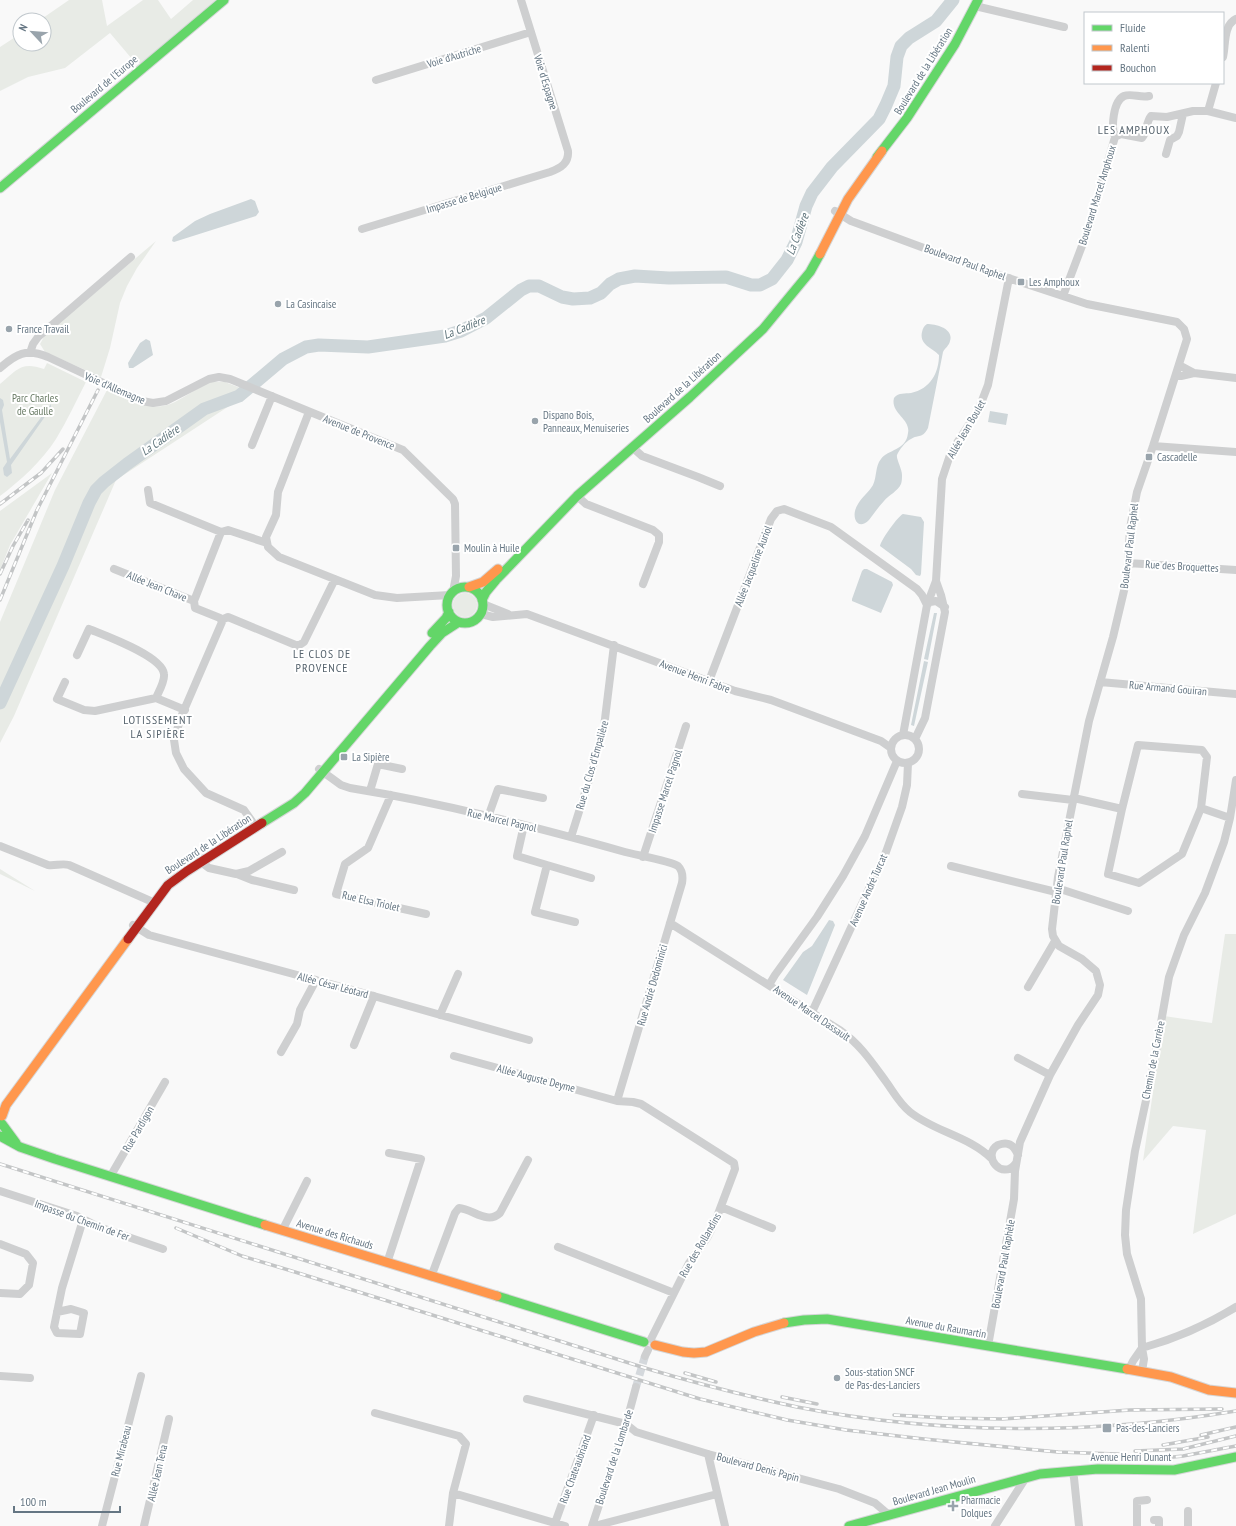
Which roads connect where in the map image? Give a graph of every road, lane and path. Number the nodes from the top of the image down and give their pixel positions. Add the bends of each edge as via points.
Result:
1 (224, 0) edge
2 (520, 0) edge
3 (976, 3) edge
4 (1236, 19) edge
5 (1064, 27) dead end
6 (531, 32) junction
7 (1224, 51) edge
8 (376, 80) dead end
9 (1216, 84) edge
10 (1148, 96) dead end
11 (1208, 111) junction
12 (1183, 114) junction
13 (1236, 118) edge
14 (1115, 137) junction
15 (1166, 154) dead end
16 (565, 164) joint
17 (0, 188) edge
18 (837, 213) junction
19 (362, 229) dead end
20 (132, 257) dead end
21 (1009, 278) junction
22 (1063, 296) junction
23 (30, 352) junction
24 (1179, 365) junction
25 (0, 368) edge
26 (1194, 373) junction
27 (1176, 375) junction
28 (1236, 378) edge
29 (245, 385) joint
30 (272, 396) junction
31 (309, 412) junction
32 (252, 445) dead end
33 (1153, 446) junction
34 (632, 447) junction
35 (1236, 452) edge
36 (720, 486) dead end
37 (148, 490) dead end
38 (577, 496) junction
39 (221, 532) junction
40 (267, 543) junction
41 (530, 544) junction
42 (1128, 563) junction
43 (114, 569) dead end
44 (1236, 570) edge
45 (456, 576) junction
46 (335, 579) junction
47 (936, 581) junction
48 (643, 584) dead end
49 (466, 587) junction
50 (450, 596) junction
51 (194, 601) junction
52 (483, 602) junction
53 (927, 605) junction
54 (945, 608) junction
55 (449, 612) junction
56 (481, 614) junction
57 (509, 615) junction
58 (221, 620) junction
59 (459, 622) junction
60 (614, 645) junction
61 (77, 656) dead end
62 (710, 681) junction
63 (65, 682) dead end
64 (1100, 682) junction
65 (1236, 694) edge
66 (156, 698) junction
67 (185, 710) junction
68 (686, 726) dead end
69 (903, 735) junction
70 (895, 740) junction
71 (915, 740) junction
72 (881, 741) junction
73 (891, 748) junction
74 (897, 761) junction
75 (908, 763) junction
76 (402, 769) dead end
77 (320, 770) junction
78 (1236, 786) edge
79 (370, 791) junction
80 (1022, 794) dead end
81 (391, 795) junction
82 (543, 798) dead end
83 (1073, 799) junction
84 (1122, 808) junction
85 (1200, 808) junction
86 (488, 817) junction
87 (1230, 818) junction
88 (254, 824) junction
89 (524, 825) junction
90 (571, 837) junction
91 (0, 846) edge
92 (282, 852) dead end
93 (643, 857) junction
94 (200, 859) junction
95 (547, 866) junction
96 (951, 866) dead end
97 (681, 870) joint
98 (236, 874) junction
99 (591, 878) dead end
100 (294, 890) dead end
101 (1056, 890) junction
102 (153, 902) junction
103 (1128, 911) dead end
104 (426, 914) dead end
105 (575, 922) dead end
106 (670, 923) junction
107 (135, 926) junction
108 (1055, 940) junction
109 (458, 974) dead end
110 (316, 980) junction
111 (769, 985) junction
112 (1028, 987) dead end
113 (374, 996) junction
114 (812, 1012) junction
115 (440, 1015) junction
116 (529, 1040) dead end
117 (354, 1045) dead end
118 (282, 1052) dead end
119 (454, 1056) dead end
120 (1018, 1058) dead end
121 (1050, 1075) junction
122 (165, 1082) dead end
123 (0, 1099) edge
124 (617, 1100) junction
125 (1, 1120) edge
126 (1022, 1134) junction
127 (0, 1136) edge
128 (1007, 1144) junction
129 (977, 1146) junction
130 (20, 1147) junction
131 (996, 1147) junction
132 (389, 1153) dead end
133 (992, 1159) junction
134 (1017, 1159) junction
135 (528, 1160) dead end
136 (1003, 1169) junction
137 (110, 1176) junction
138 (307, 1181) dead end
139 (1015, 1182) junction
140 (0, 1191) edge
141 (721, 1207) junction
142 (83, 1220) junction
143 (772, 1228) dead end
144 (282, 1230) junction
145 (0, 1244) edge
146 (558, 1247) dead end
147 (163, 1249) dead end
148 (387, 1263) junction
149 (431, 1277) junction
150 (674, 1292) junction
151 (0, 1293) edge
152 (1236, 1307) edge
153 (57, 1312) dead end
154 (649, 1346) junction
155 (988, 1346) junction
156 (1142, 1348) junction
157 (1129, 1369) junction
158 (1142, 1371) junction
159 (0, 1376) edge
160 (141, 1376) dead end
161 (30, 1378) dead end
162 (636, 1387) tunnel mouth
163 (1236, 1393) edge
164 (527, 1399) dead end
165 (375, 1413) dead end
166 (594, 1415) junction
167 (169, 1419) dead end
168 (626, 1424) junction
169 (708, 1454) junction
170 (1236, 1457) edge
171 (1072, 1470) junction
172 (1025, 1479) junction
173 (452, 1493) junction
174 (717, 1494) junction
175 (1147, 1500) dead end
176 (1188, 1511) dead end
177 (889, 1515) junction
178 (555, 1523) junction
179 (102, 1526) edge
180 (144, 1526) edge
181 (449, 1526) edge
182 (565, 1526) edge
183 (593, 1526) edge
184 (725, 1526) edge
185 (849, 1526) edge
186 (995, 1526) edge
187 (1079, 1526) edge
188 (1137, 1526) edge
189 (1188, 1526) edge

1 - 17 street, Boulevard de l'Europe
2 - 6 street, Voie d'Espagne
3 - 5 street
3 - 18 street, Boulevard de la Libération via 950,51 907,118
4 - 7 street via 1231,21 1228,27
6 - 8 street, Voie d'Autriche
6 - 16 street, Voie d'Espagne via 568,151
9 - 11 street
10 - 14 street via 1121,98 1115,110
11 - 12 street, Boulevard Marcel Amphoux
11 - 13 street, Boulevard Marcel Amphoux
12 - 14 street, Boulevard Marcel Amphoux via 1151,116 1141,139 1121,134
12 - 15 street via 1179,132 1170,140
14 - 22 street, Boulevard Marcel Amphoux via 1088,230
16 - 19 street, Impasse de Belgique via 550,172
18 - 21 street, Boulevard Paul Raphel via 851,221
18 - 34 street, Boulevard de la Libération via 810,272 763,329
20 - 23 street via 38,337
21 - 22 street, Boulevard Paul Raphel
21 - 47 street, Allée Jean Boulet via 984,398 951,452 942,479
22 - 24 street, Boulevard Paul Raphel via 1087,304 1180,324 1187,338
23 - 25 street via 19,354
23 - 29 street, Voie d'Allemagne via 48,357 148,402 166,401 203,381 214,378 225,378
24 - 26 street
24 - 27 street, Boulevard Paul Raphel
26 - 27 street
26 - 28 street
27 - 33 street, Boulevard Paul Raphel
29 - 30 street, Avenue de Provence
30 - 31 street, Avenue de Provence
30 - 32 street
31 - 40 street via 278,492 276,514 266,537
31 - 45 street, Avenue de Provence via 403,450 452,496 455,504
33 - 35 street
33 - 42 street, Boulevard Paul Raphel via 1137,492 1130,528
34 - 36 street via 642,456
34 - 38 street, Boulevard de la Libération
37 - 39 street via 150,503
38 - 41 street, Boulevard de la Libération
38 - 48 street via 586,504 653,530 659,535 659,542
39 - 40 street via 228,530
39 - 51 street
40 - 46 street via 279,557
41 - 49 street, Boulevard de la Libération via 483,582
41 - 52 street, Boulevard de la Libération via 486,592
42 - 44 street, Rue des Broquettes
42 - 64 street, Boulevard Paul Raphel via 1122,600
43 - 51 street, Allée Jean Chave
45 - 49 street
45 - 50 street, Avenue de Provence
46 - 50 street via 375,595 397,598
46 - 58 street, Allée Jean Chave via 304,642 298,646 228,617
47 - 53 street
47 - 54 street
49 - 50 street, Boulevard de la Libération
49 - 52 street via 478,592
50 - 55 street
51 - 58 street, Allée Jean Chave via 195,608
52 - 56 street, Boulevard de la Libération
52 - 57 street, Avenue Henri Fabre
53 - 54 street via 936,602
53 - 62 street, Allée Jacqueline Auriol via 917,589 839,532 819,522 781,510 774,515 769,525
53 - 69 street
54 - 71 street via 925,718
55 - 59 street via 451,617
55 - 77 street, Boulevard de la Libération
56 - 57 street, Avenue Henri Fabre via 493,617
56 - 59 street, Boulevard de la Libération via 469,622
57 - 60 street, Avenue Henri Fabre via 527,614
58 - 67 street
59 - 77 street, Boulevard de la Libération via 442,633 421,655
60 - 62 street, Avenue Henri Fabre
60 - 90 street, Rue du Clos d'Empalière via 604,727
61 - 66 street via 90,629 144,653 163,669 164,676
62 - 72 street, Avenue Henri Fabre via 734,691 771,700
63 - 66 street via 58,699 84,710 95,711
64 - 65 street, Rue Armand Gouiran
64 - 83 street, Boulevard Paul Raphel
66 - 67 street
67 - 88 street via 174,740 176,753 184,769 206,793 244,810
68 - 93 street, Impasse Marcel Pagnol
69 - 70 street
69 - 71 street
70 - 72 street, Avenue Henri Fabre
70 - 73 street
71 - 75 street via 919,751 916,759
72 - 73 street, Avenue Henri Fabre
73 - 74 street
74 - 75 street
74 - 111 street via 872,822 843,876
75 - 114 street, Avenue André Turcat via 902,807 886,852
76 - 79 street via 378,764
77 - 79 street, Rue Marcel Pagnol via 341,785
77 - 88 street, Boulevard de la Libération via 305,793 294,803
78 - 87 street, Chemin de la Carrère
79 - 81 street, Rue Marcel Pagnol
80 - 83 street
81 - 86 street, Rue Marcel Pagnol
81 - 104 street, Rue Elsa Triolet via 368,848 345,864 336,894
82 - 86 street via 498,789
83 - 84 street
83 - 101 street, Boulevard Paul Raphel
84 - 85 street via 1138,745 1202,750 1207,757
84 - 85 street via 1108,874 1139,883 1182,854
85 - 87 street
86 - 89 street, Rue Marcel Pagnol
87 - 156 street, Chemin de la Carrère via 1205,893 1184,934 1169,977 1135,1151 1125,1235 1127,1254 1141,1299
88 - 94 street, Boulevard de la Libération
89 - 90 street, Rue Marcel Pagnol
89 - 95 street via 517,856
90 - 93 street, Rue Marcel Pagnol
91 - 102 street via 48,865 69,865
92 - 98 street via 249,871
93 - 97 street, Rue Marcel Pagnol via 674,864
94 - 98 street via 209,868
94 - 102 street, Boulevard de la Libération via 173,880
95 - 99 street
95 - 105 street via 535,912
96 - 101 street
97 - 106 street, Rue André Dedominici via 682,883
98 - 100 street
101 - 103 street
101 - 108 street, Boulevard Paul Raphel via 1052,929
102 - 107 street, Boulevard de la Libération
106 - 111 street, Avenue Marcel Dassault
106 - 124 street, Rue André Dedominici
107 - 110 street, Allée César Léotard via 149,935
107 - 123 street, Boulevard de la Libération via 16,1082
107 - 125 street, Boulevard de la Libération via 6,1105
108 - 112 street
108 - 121 street via 1059,946 1082,959 1096,971 1100,985 1098,995
109 - 115 street
110 - 113 street, Allée César Léotard
110 - 118 street
111 - 114 street, Avenue Marcel Dassault
113 - 115 street, Allée César Léotard
113 - 117 street
114 - 129 street, Avenue Marcel Dassault via 858,1044 910,1112 927,1123
115 - 116 street, Allée César Léotard
119 - 124 street, Allée Auguste Deyme
120 - 121 street
121 - 126 street
122 - 137 street, Rue Pardigon
124 - 141 street, Rue des Rollandins via 641,1104 733,1162 736,1166
125 - 130 street
126 - 128 street
126 - 134 street
127 - 130 street, Avenue des Richauds
128 - 131 street
128 - 134 street via 1014,1148
129 - 131 street, Avenue Marcel Dassault
129 - 133 street, Avenue Marcel Dassault
130 - 137 street, Avenue des Richauds
131 - 133 street
132 - 148 street via 421,1160
133 - 136 street via 996,1166
134 - 136 street via 1011,1168
134 - 139 street, Boulevard Paul Raphèle
135 - 149 street via 496,1217 486,1218 459,1208
136 - 139 street
137 - 144 street, Avenue des Richauds
138 - 144 street
139 - 155 street, Boulevard Paul Raphèle
140 - 142 street, Impasse du Chemin de Fer
141 - 143 street
141 - 150 street, Rue des Rollandins via 707,1238 689,1263
142 - 147 street, Impasse du Chemin de Fer
142 - 153 street
144 - 148 street, Avenue des Richauds
145 - 151 street via 26,1254 33,1263 29,1286 20,1294
146 - 150 street
148 - 149 street, Avenue des Richauds
149 - 154 street, Avenue des Richauds via 617,1333
150 - 154 street, Rue des Rollandins
152 - 156 street via 1177,1338
154 - 155 street, Avenue du Raumartin via 686,1354 702,1353 781,1323 811,1319 827,1319
155 - 157 street, Avenue du Raumartin
156 - 157 street
156 - 158 street, Chemin de la Carrère
157 - 158 street, Avenue du Raumartin
158 - 163 street, Avenue du Raumartin via 1171,1377 1209,1390
159 - 161 street
160 - 179 street, Rue Mirabeau
162 - 168 street, Boulevard de la Lombarde
164 - 166 street, Boulevard Denis Papin
165 - 173 street via 459,1436 466,1444
166 - 168 street, Boulevard Denis Papin
166 - 178 street, Rue Chateaubriand
167 - 180 street, Allée Jean Tena
168 - 169 street, Boulevard Denis Papin via 636,1432
168 - 183 street, Boulevard de la Lombarde
169 - 174 street
169 - 177 street, Boulevard Denis Papin via 839,1489 875,1503
170 - 171 street, Avenue Henri Dunant via 1174,1470
171 - 172 street, Avenue Henri Dunant via 1040,1474
171 - 187 street
172 - 177 street, Boulevard Jean Moulin
172 - 186 street
173 - 178 street
173 - 181 street
174 - 183 street
174 - 184 street
175 - 188 street via 1137,1501
176 - 189 street
177 - 185 street, Boulevard Jean Moulin
178 - 182 street

